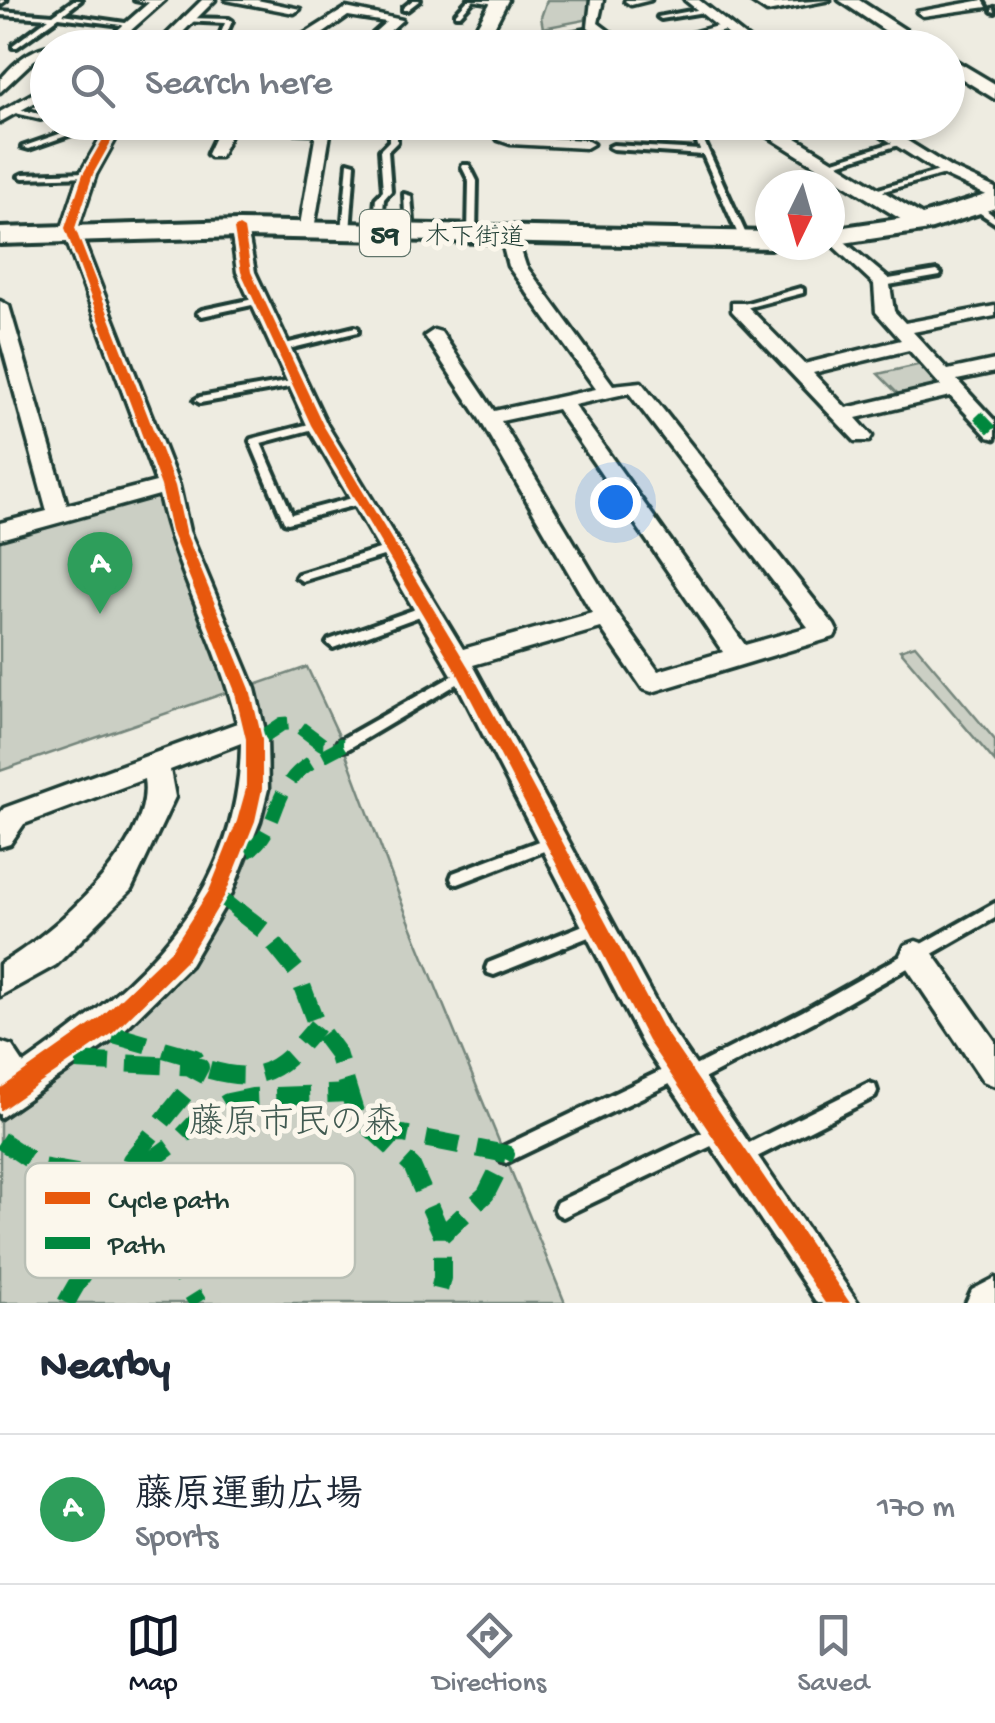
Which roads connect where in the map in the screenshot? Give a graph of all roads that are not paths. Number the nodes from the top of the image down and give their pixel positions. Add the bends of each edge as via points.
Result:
1 (78, 0) edge
2 (138, 0) edge
3 (209, 0) edge
4 (232, 0) edge
5 (417, 0) edge
6 (475, 0) edge
7 (500, 0) edge
8 (597, 0) edge
9 (644, 0) edge
10 (691, 0) edge
11 (755, 0) edge
12 (824, 0) edge
13 (847, 0) edge
14 (157, 1) edge
15 (631, 1) edge
16 (989, 7) edge
17 (405, 8) dead end
18 (0, 12) edge
19 (702, 12) junction
20 (923, 12) dead end
21 (458, 14) dead end
22 (56, 16) junction
23 (661, 17) dead end
24 (275, 22) dead end
25 (129, 24) junction
26 (188, 26) junction
27 (724, 28) junction
28 (37, 30) edge
29 (122, 30) edge
30 (179, 30) edge
31 (225, 30) edge
32 (319, 30) edge
33 (383, 30) edge
34 (490, 30) edge
35 (596, 30) edge
36 (716, 30) edge
37 (727, 30) edge
38 (895, 30) edge
39 (30, 35) edge
40 (15, 46) dead end
41 (29, 54) joint
42 (0, 58) edge
43 (965, 73) edge
44 (6, 74) edge
45 (0, 88) edge
46 (995, 93) edge
47 (30, 102) edge
48 (7, 114) edge
49 (45, 140) edge
50 (108, 140) edge
51 (222, 140) edge
52 (322, 140) edge
53 (393, 140) edge
54 (510, 140) edge
55 (699, 140) edge
56 (783, 140) edge
57 (892, 140) edge
58 (586, 144) dead end
59 (898, 144) junction
60 (26, 146) dead end
61 (613, 146) dead end
62 (705, 153) junction
63 (216, 154) dead end
64 (351, 164) dead end
65 (824, 165) junction
66 (466, 167) dead end
67 (946, 171) junction
68 (88, 174) junction
69 (23, 176) dead end
70 (869, 192) junction
71 (407, 196) dead end
72 (990, 205) edge
73 (923, 224) junction
74 (239, 230) junction
75 (307, 231) junction
76 (346, 232) junction
77 (376, 232) junction
78 (73, 233) junction
79 (410, 233) junction
80 (472, 234) junction
81 (508, 235) junction
82 (845, 235) edge
83 (0, 236) edge
84 (755, 236) edge
85 (755, 241) edge
86 (845, 248) edge
87 (937, 274) dead end
88 (884, 283) junction
89 (800, 291) dead end
90 (258, 301) junction
91 (0, 306) edge
92 (738, 307) joint
93 (995, 311) edge
94 (202, 313) dead end
95 (355, 330) dead end
96 (434, 336) dead end
97 (906, 336) junction
98 (280, 348) junction
99 (995, 366) edge
100 (799, 371) junction
101 (297, 382) junction
102 (949, 383) junction
103 (608, 392) junction
104 (24, 394) junction
105 (0, 400) edge
106 (200, 400) dead end
107 (562, 402) junction
108 (842, 415) junction
109 (489, 418) junction
110 (317, 425) junction
111 (995, 433) edge
112 (862, 436) dead end
113 (168, 486) junction
114 (360, 500) junction
115 (59, 515) junction
116 (0, 531) edge
117 (389, 550) junction
118 (302, 577) dead end
119 (427, 609) junction
120 (607, 618) junction
121 (333, 643) dead end
122 (739, 656) junction
123 (460, 667) junction
124 (252, 728) junction
125 (343, 745) dead end
126 (155, 764) junction
127 (0, 835) edge
128 (552, 842) junction
129 (458, 878) dead end
130 (995, 910) edge
131 (596, 927) junction
132 (916, 956) junction
133 (494, 968) dead end
134 (0, 981) edge
135 (0, 1058) edge
136 (995, 1068) edge
137 (683, 1074) junction
138 (869, 1091) dead end
139 (10, 1094) edge
140 (731, 1145) junction
141 (506, 1154) dead end
142 (562, 1208) dead end
143 (995, 1297) edge
144 (839, 1303) edge
145 (984, 1303) edge

1 - 22 lane
2 - 14 lane
3 - 26 street
4 - 24 street via 299,6
5 - 17 lane
6 - 7 street
6 - 21 lane
7 - 34 street
8 - 35 street via 591,17
9 - 15 street
10 - 19 street
11 - 12 street via 766,8
13 - 38 street
14 - 25 street
16 - 20 street
18 - 22 lane
19 - 23 lane
19 - 27 street
22 - 25 lane
22 - 28 lane
25 - 29 street
26 - 30 street
26 - 31 lane via 228,20
27 - 36 street
27 - 37 street
32 - 33 street via 346,12 396,20
39 - 40 lane
41 - 42 street
41 - 44 street
43 - 46 street
44 - 45 street
47 - 48 street
49 - 60 lane
50 - 68 street
51 - 63 street
52 - 75 street
53 - 77 lane via 384,150 387,192 380,198
54 - 58 street
55 - 62 lane
56 - 65 street
57 - 59 street
59 - 65 lane
59 - 67 street
61 - 62 lane
62 - 84 lane
64 - 76 lane
65 - 70 street
66 - 80 lane
67 - 70 lane
67 - 72 street
68 - 69 lane
68 - 78 street
70 - 73 street
71 - 79 lane
72 - 73 main road
73 - 82 main road
74 - 75 main road, 木下街道 / 59
74 - 78 main road, 木下街道 / 59
74 - 90 street
75 - 76 main road, 木下街道 / 59
76 - 77 main road, 木下街道 / 59
77 - 79 main road, 木下街道 / 59
78 - 83 main road, 木下街道 / 59
78 - 113 street
79 - 80 main road, 木下街道 / 59
80 - 81 main road, 木下街道 / 59
81 - 85 main road, 木下街道 / 59
81 - 103 street via 516,266
86 - 88 street
87 - 88 lane
88 - 97 street via 885,312
89 - 92 lane
90 - 94 lane
90 - 98 street
91 - 104 street
92 - 100 street
93 - 97 street
95 - 98 lane
96 - 109 street
97 - 100 street
97 - 102 street
98 - 101 street
99 - 102 street
100 - 108 street
101 - 106 lane
101 - 110 street
102 - 108 street
102 - 111 street
103 - 107 street
103 - 122 street via 634,386 825,631
104 - 105 street
104 - 115 street
107 - 109 street
107 - 122 street
108 - 112 street
109 - 120 street
110 - 114 street
110 - 114 lane via 255,441 288,519
113 - 115 street
113 - 124 street via 178,531
114 - 117 street
115 - 116 street
117 - 118 lane
117 - 119 street
119 - 121 lane
119 - 123 street
120 - 122 street via 652,682
120 - 123 street
123 - 125 lane
123 - 128 street
124 - 126 street
124 - 139 street via 256,766 246,821 191,938 117,1017
126 - 127 street via 14,816
126 - 134 street via 161,797 121,881 45,955
128 - 129 lane
128 - 131 street
130 - 132 lane
131 - 133 lane
131 - 137 street
132 - 136 street
132 - 137 lane via 809,1016
135 - 139 street
137 - 140 street
137 - 141 lane
138 - 140 lane
140 - 142 lane
140 - 144 street
143 - 145 street

